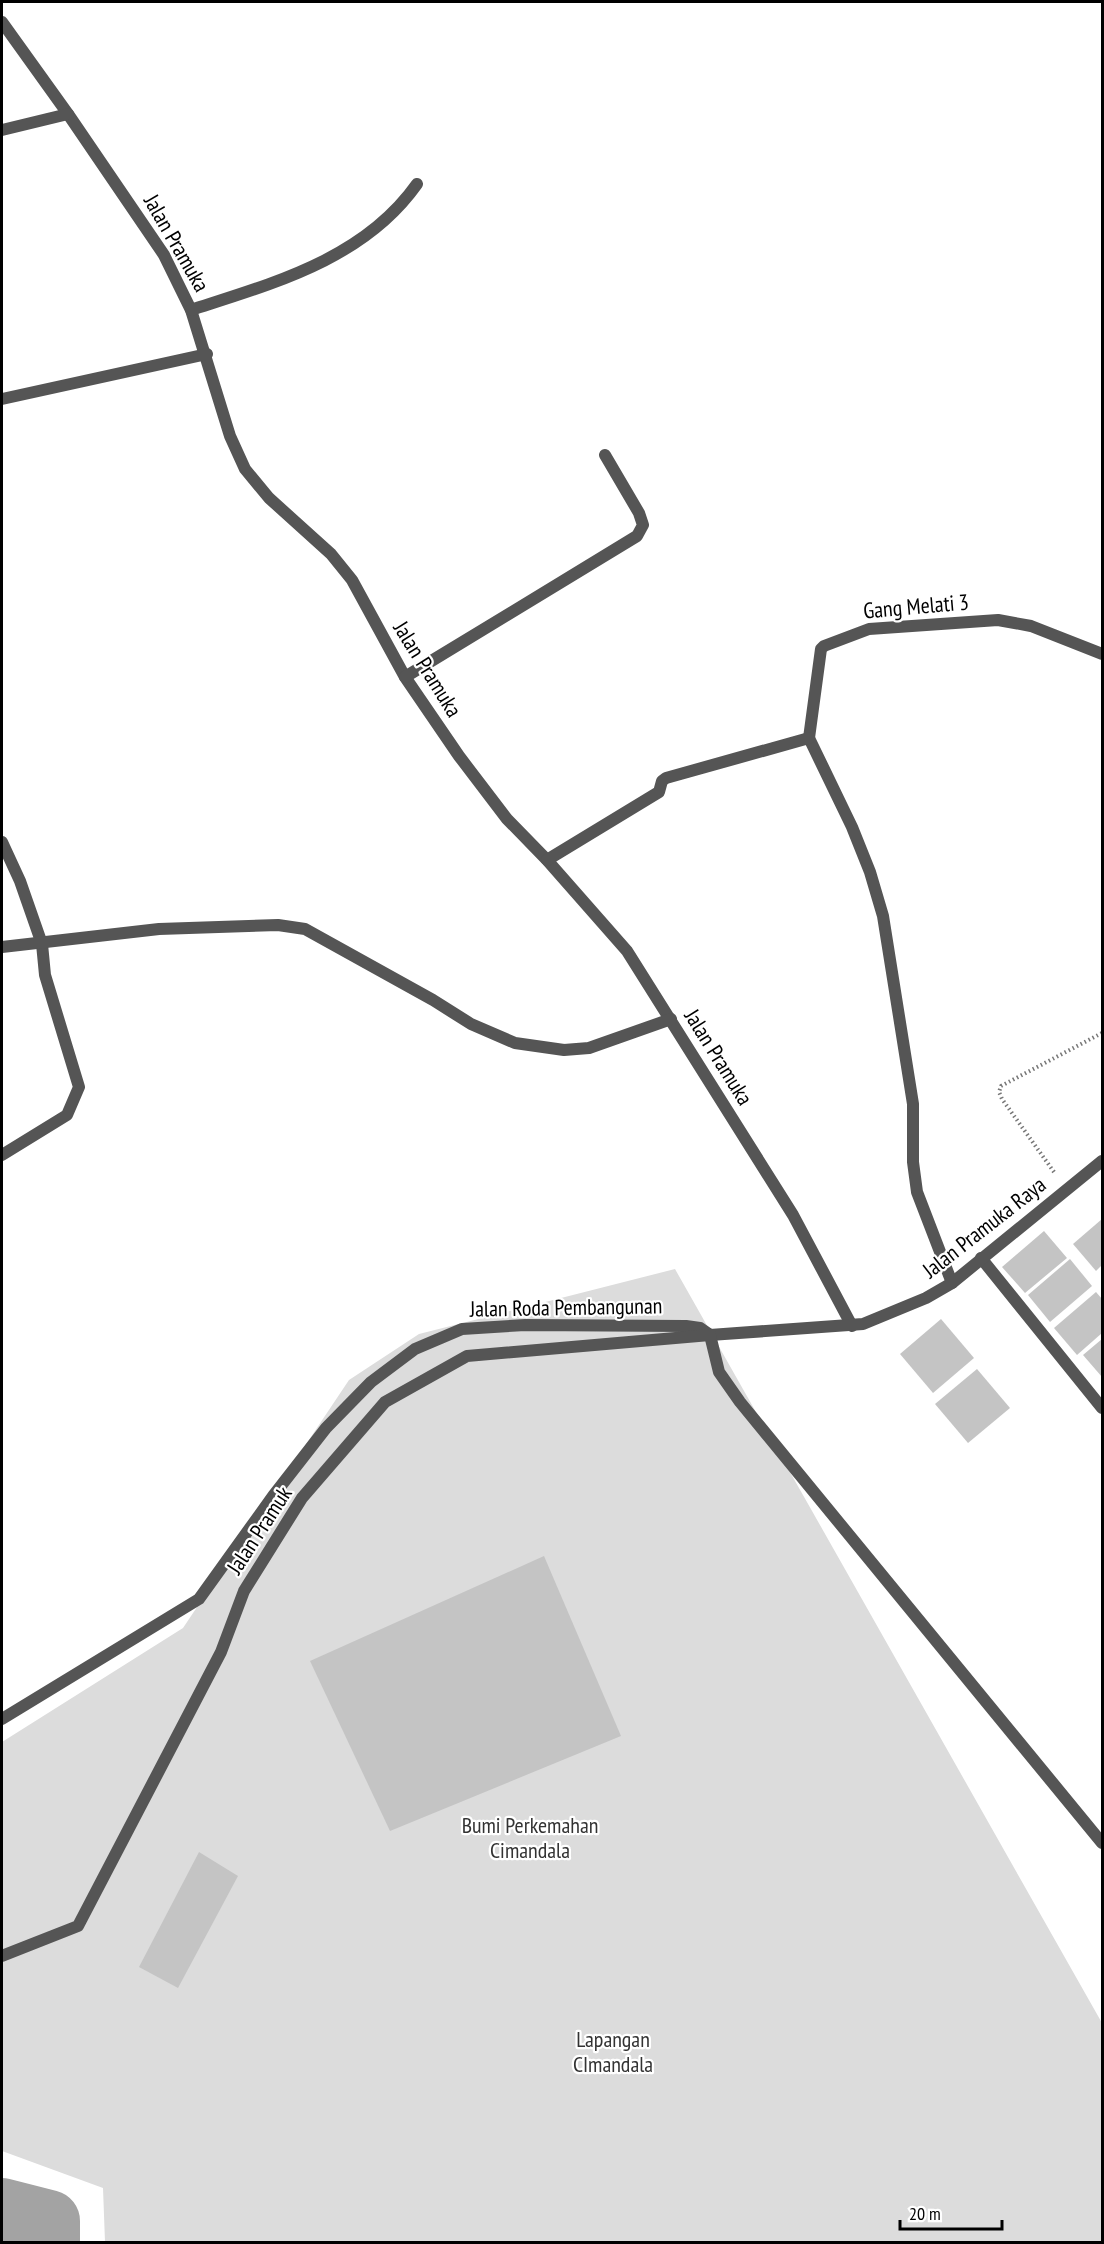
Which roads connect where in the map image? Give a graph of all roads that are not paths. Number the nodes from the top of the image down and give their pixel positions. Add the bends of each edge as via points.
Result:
1 (2, 22) edge
2 (68, 114) junction
3 (2, 130) edge
4 (417, 184) dead end
5 (191, 310) junction
6 (207, 354) junction
7 (2, 399) edge
8 (604, 455) dead end
9 (1102, 654) edge
10 (405, 677) junction
11 (809, 738) junction
12 (2, 842) edge
13 (547, 860) junction
14 (42, 944) junction
15 (2, 947) edge
16 (671, 1019) junction
17 (2, 1155) edge
18 (1102, 1161) edge
19 (981, 1258) junction
20 (952, 1283) junction
21 (852, 1326) junction
22 (710, 1335) junction
23 (1102, 1408) edge
24 (2, 1719) edge
25 (1102, 1843) edge
26 (2, 1956) edge

1 - 2 street, Jalan Pramuka
2 - 3 street
2 - 5 street, Jalan Pramuka via 164,255
4 - 5 street via 407,199 367,237 298,275
5 - 6 street, Jalan Pramuka
6 - 7 street
6 - 10 street, Jalan Pramuka via 230,436 245,469 352,580
8 - 10 street via 639,513 643,525 637,536
9 - 11 street, Gang Melati 3 via 1031,626 998,620 858,631 824,645 821,650
10 - 13 street, Jalan Pramuka via 507,819
11 - 13 street via 666,778 659,792
11 - 20 street via 852,827 883,916 913,1104 913,1162 918,1192
12 - 14 street
13 - 16 street, Jalan Pramuka via 627,951
14 - 15 street
14 - 16 street via 159,929 278,925 305,929 471,1024 515,1043 564,1050 589,1048
14 - 17 street via 45,975 79,1087 67,1114
16 - 21 street, Jalan Pramuka via 793,1215
18 - 19 street, Jalan Pramuka Raya
19 - 20 street, Jalan Pramuka Raya
19 - 23 street
20 - 21 street, Jalan Pramuka Raya via 880,1319
21 - 22 street, Jalan Roda Pembangunan
22 - 24 street, Jalan Roda Pembangunan via 686,1326 525,1325 462,1329 415,1349 371,1382 326,1428 200,1599
22 - 25 street via 719,1372 740,1402
22 - 26 street, Jalan Pramuk via 467,1356 385,1402 303,1498 244,1591 221,1652 78,1926

